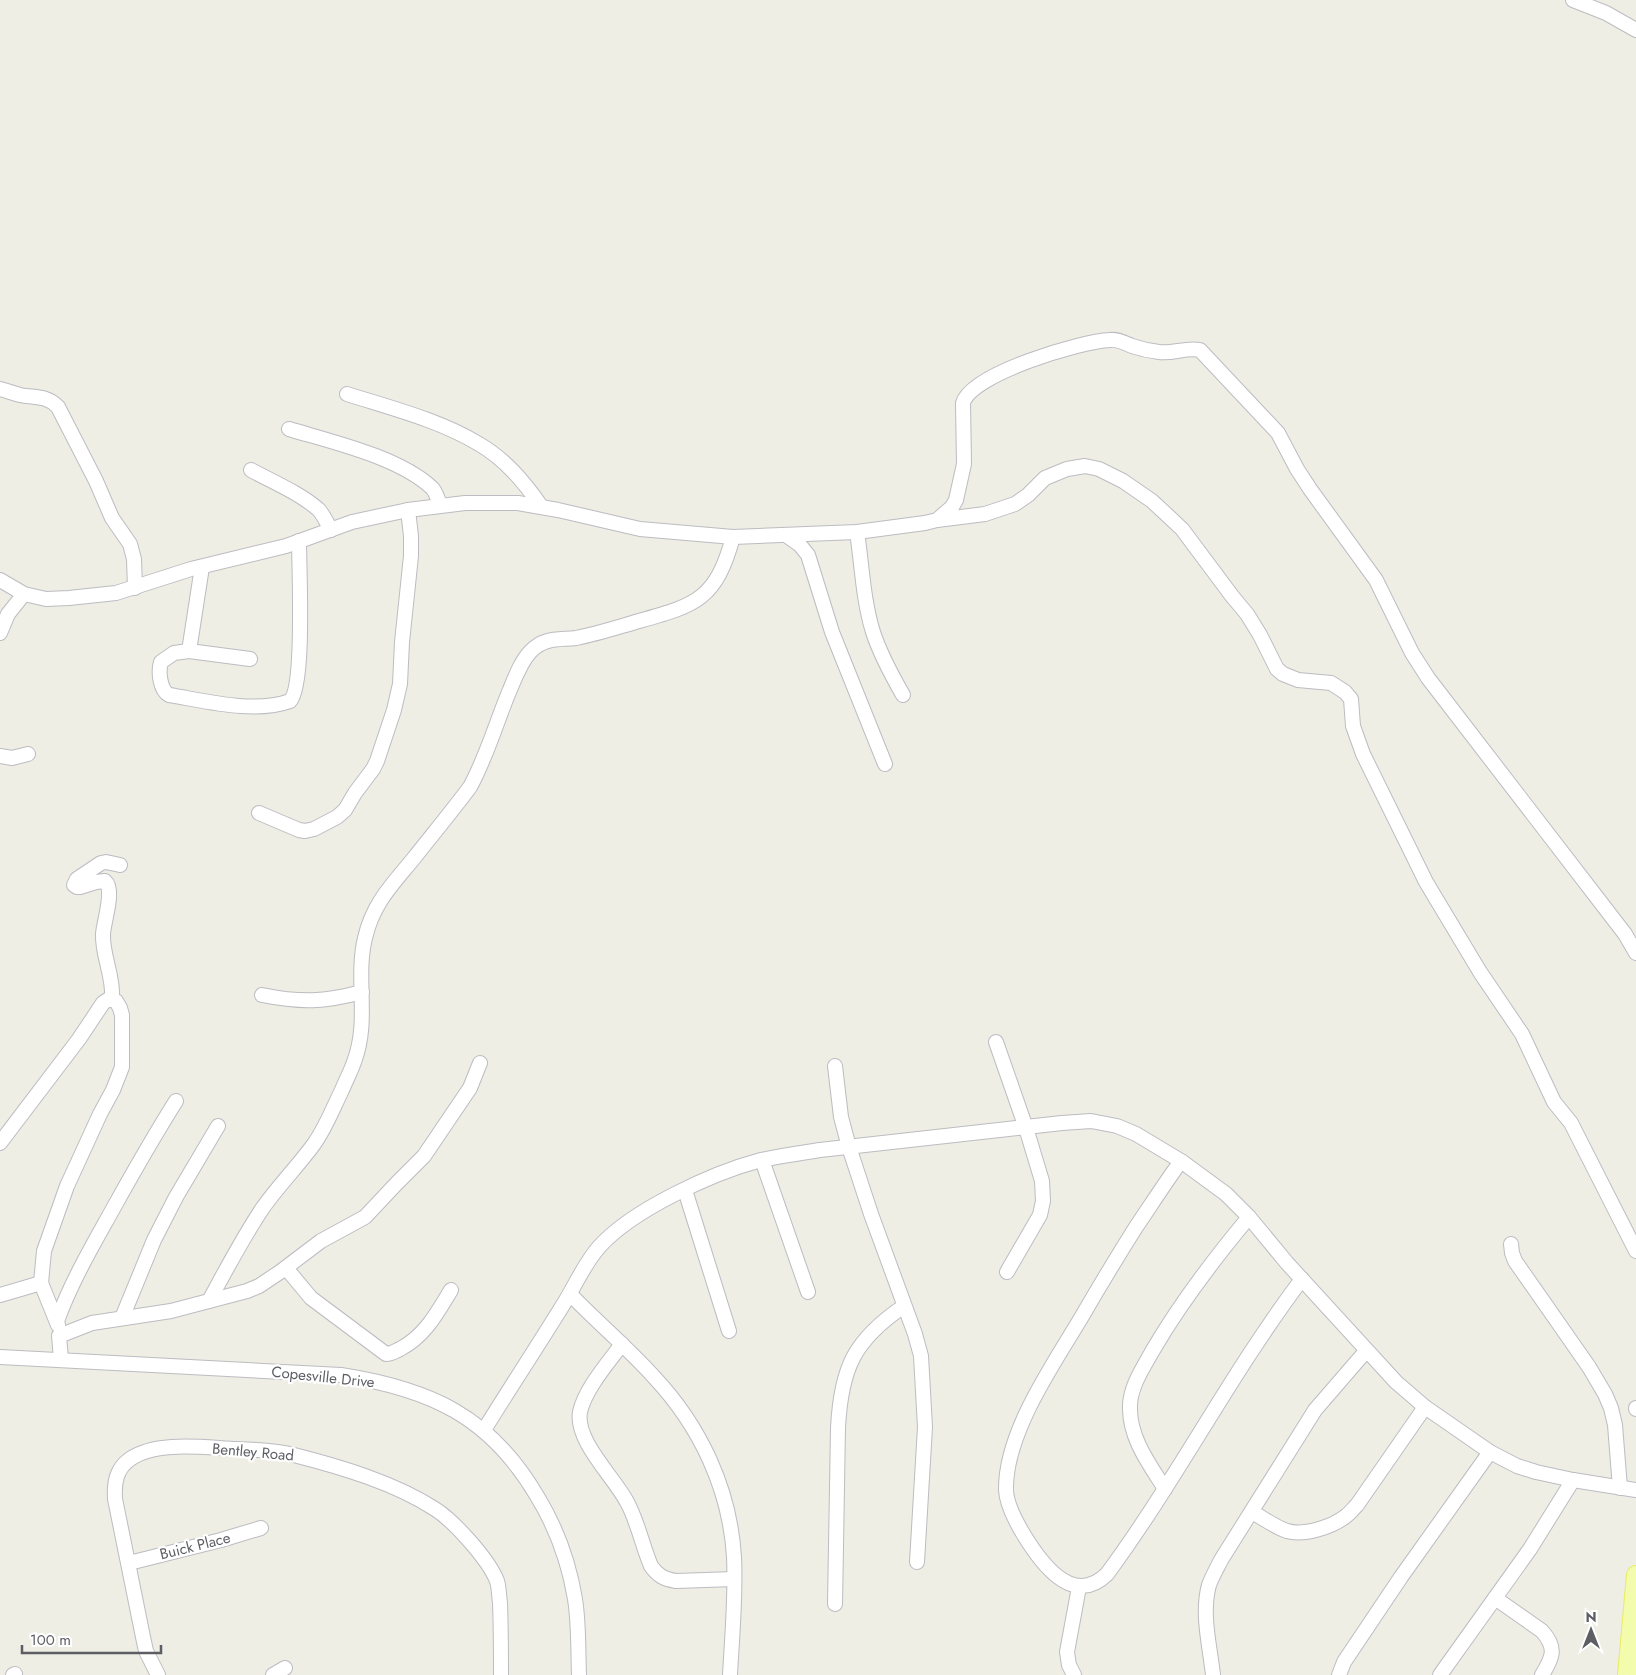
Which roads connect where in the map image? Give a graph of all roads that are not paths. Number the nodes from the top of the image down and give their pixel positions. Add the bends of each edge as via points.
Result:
1 (1573, 0) edge
2 (1636, 30) edge
3 (0, 389) edge
4 (347, 394) dead end
5 (289, 429) dead end
6 (251, 470) dead end
7 (440, 505) junction
8 (541, 506) junction
9 (408, 510) junction
10 (937, 520) junction
11 (331, 530) junction
12 (857, 532) junction
13 (786, 535) junction
14 (733, 537) junction
15 (299, 541) junction
16 (202, 567) junction
17 (0, 580) edge
18 (135, 588) junction
19 (24, 594) junction
20 (0, 632) edge
21 (189, 651) junction
22 (250, 659) dead end
23 (903, 695) dead end
24 (28, 754) dead end
25 (0, 756) edge
26 (885, 764) dead end
27 (260, 812) dead end
28 (120, 865) dead end
29 (1636, 953) edge
30 (362, 992) junction
31 (262, 995) dead end
32 (112, 999) junction
33 (996, 1042) dead end
34 (480, 1063) dead end
35 (835, 1066) dead end
36 (176, 1101) dead end
37 (218, 1126) dead end
38 (1026, 1128) junction
39 (0, 1143) edge
40 (849, 1147) junction
41 (762, 1160) junction
42 (1181, 1161) junction
43 (684, 1190) junction
44 (1249, 1217) junction
45 (1511, 1244) dead end
46 (1636, 1251) edge
47 (286, 1268) junction
48 (1008, 1272) dead end
49 (1302, 1279) junction
50 (42, 1283) junction
51 (451, 1290) dead end
52 (808, 1292) dead end
53 (0, 1294) edge
54 (570, 1294) junction
55 (209, 1301) junction
56 (904, 1306) junction
57 (122, 1318) junction
58 (57, 1321) junction
59 (729, 1331) dead end
60 (59, 1336) junction
61 (622, 1344) junction
62 (1366, 1351) junction
63 (0, 1357) edge
64 (61, 1359) junction
65 (1425, 1407) junction
66 (484, 1430) junction
67 (1490, 1452) junction
68 (1573, 1480) junction
69 (1620, 1488) junction
70 (1165, 1489) junction
71 (1636, 1490) edge
72 (1252, 1512) junction
73 (261, 1528) dead end
74 (917, 1562) dead end
75 (129, 1563) junction
76 (1636, 1575) edge
77 (734, 1579) junction
78 (1079, 1587) junction
79 (1494, 1598) junction
80 (835, 1604) dead end
81 (158, 1675) edge
82 (501, 1675) edge
83 (579, 1675) edge
84 (730, 1675) edge
85 (1074, 1675) edge
86 (1213, 1675) edge
87 (1339, 1675) edge
88 (1440, 1675) edge
89 (1542, 1675) edge
90 (1627, 1675) edge

1 - 2 street
3 - 18 street via 47,398 58,407 112,518 130,544
4 - 8 street via 428,420 480,445 520,478
5 - 7 street via 374,455 403,469 432,488
6 - 11 street via 308,502 325,518
7 - 8 street via 496,502
7 - 9 street
8 - 14 street via 640,529
9 - 11 street
9 - 27 street via 411,556 400,684 374,769 345,810 314,829 299,830
10 - 12 street
10 - 29 street via 952,507 959,491 964,458 963,403 966,395 976,387 1036,358 1107,340 1119,340 1160,352 1200,350 1273,426 1297,469 1376,580 1428,678 1625,934
10 - 46 street via 985,514 1010,506 1028,495 1045,478 1067,469 1085,466 1099,469 1152,501 1182,529 1247,614 1277,669 1298,680 1331,683 1352,699 1353,726 1363,754 1426,882 1522,1034 1554,1102 1571,1123
11 - 15 street
12 - 13 street
12 - 23 street via 872,626 888,668
13 - 14 street
13 - 26 street via 808,555 832,632
14 - 30 street via 726,563 716,581 688,606 587,635 553,639 530,652 519,668 470,787 374,910 362,954
15 - 16 street
15 - 21 street via 299,660 295,692 290,701 277,705 238,706 166,693 162,688 161,662 174,653
16 - 18 street
16 - 21 street
17 - 19 street
18 - 19 street via 111,594 58,599
19 - 20 street via 8,614
21 - 22 street
24 - 25 street via 12,758
28 - 32 street via 101,863 77,879 74,885 80,887 101,881 109,885 103,942 112,978
30 - 31 street via 317,1001
30 - 55 street via 363,1014 355,1061 332,1114 316,1142 263,1208
32 - 39 street via 103,1003
32 - 50 street via 118,1003 122,1016 122,1067 68,1186 44,1251
33 - 38 street
34 - 47 street via 470,1088 419,1162 365,1218 321,1241
35 - 40 street via 841,1118
36 - 58 street via 85,1257
37 - 57 street via 154,1240
38 - 40 street
38 - 42 street via 1091,1121 1117,1126
38 - 48 street via 1042,1181 1044,1200 1040,1214
40 - 41 street
40 - 56 street
41 - 43 street
41 - 52 street
42 - 44 street via 1226,1194
42 - 78 street via 1110,1268 1038,1390 1013,1448 1006,1489 1010,1510 1044,1565 1060,1579
43 - 54 street via 648,1209 600,1247
43 - 59 street
44 - 49 street
44 - 70 street via 1179,1308 1133,1389 1131,1422 1143,1453
45 - 69 street via 1515,1261 1605,1394 1615,1424
47 - 51 street via 310,1298 386,1354 412,1343 436,1317
47 - 55 street via 248,1291
49 - 62 street
49 - 70 street via 1274,1316
50 - 53 street
50 - 58 street
54 - 61 street
54 - 66 street
55 - 57 street
56 - 74 street via 921,1356 925,1401
56 - 80 street via 874,1328 852,1359 843,1382 838,1428
57 - 60 street
58 - 60 street
60 - 64 street
61 - 77 street via 669,1394 704,1445 728,1512
61 - 77 street via 584,1402 580,1412 583,1434 628,1503 655,1572 676,1581
62 - 65 street
62 - 72 street via 1315,1410
63 - 64 street, Copesville Drive
64 - 66 street, Copesville Drive via 341,1375 371,1380 442,1404
65 - 67 street
65 - 72 street via 1357,1505 1341,1520 1313,1530 1291,1532
66 - 83 street, Copesville Drive via 524,1474 554,1528 565,1556 575,1600
67 - 68 street via 1526,1470
67 - 87 street via 1401,1577 1344,1662
68 - 69 street
68 - 79 street via 1539,1536
69 - 71 street
70 - 78 street via 1108,1574 1097,1582
72 - 86 street via 1210,1583 1206,1607
73 - 75 street, Buick Place
75 - 81 street, Bentley Road via 144,1644
75 - 82 street, Bentley Road via 114,1488 118,1472 129,1459 149,1451 174,1447 272,1451 301,1456 368,1477 436,1510 450,1521 491,1569 498,1583
76 - 90 main road
77 - 84 street
78 - 85 street via 1067,1652
79 - 88 street
79 - 89 street via 1548,1638 1552,1657

